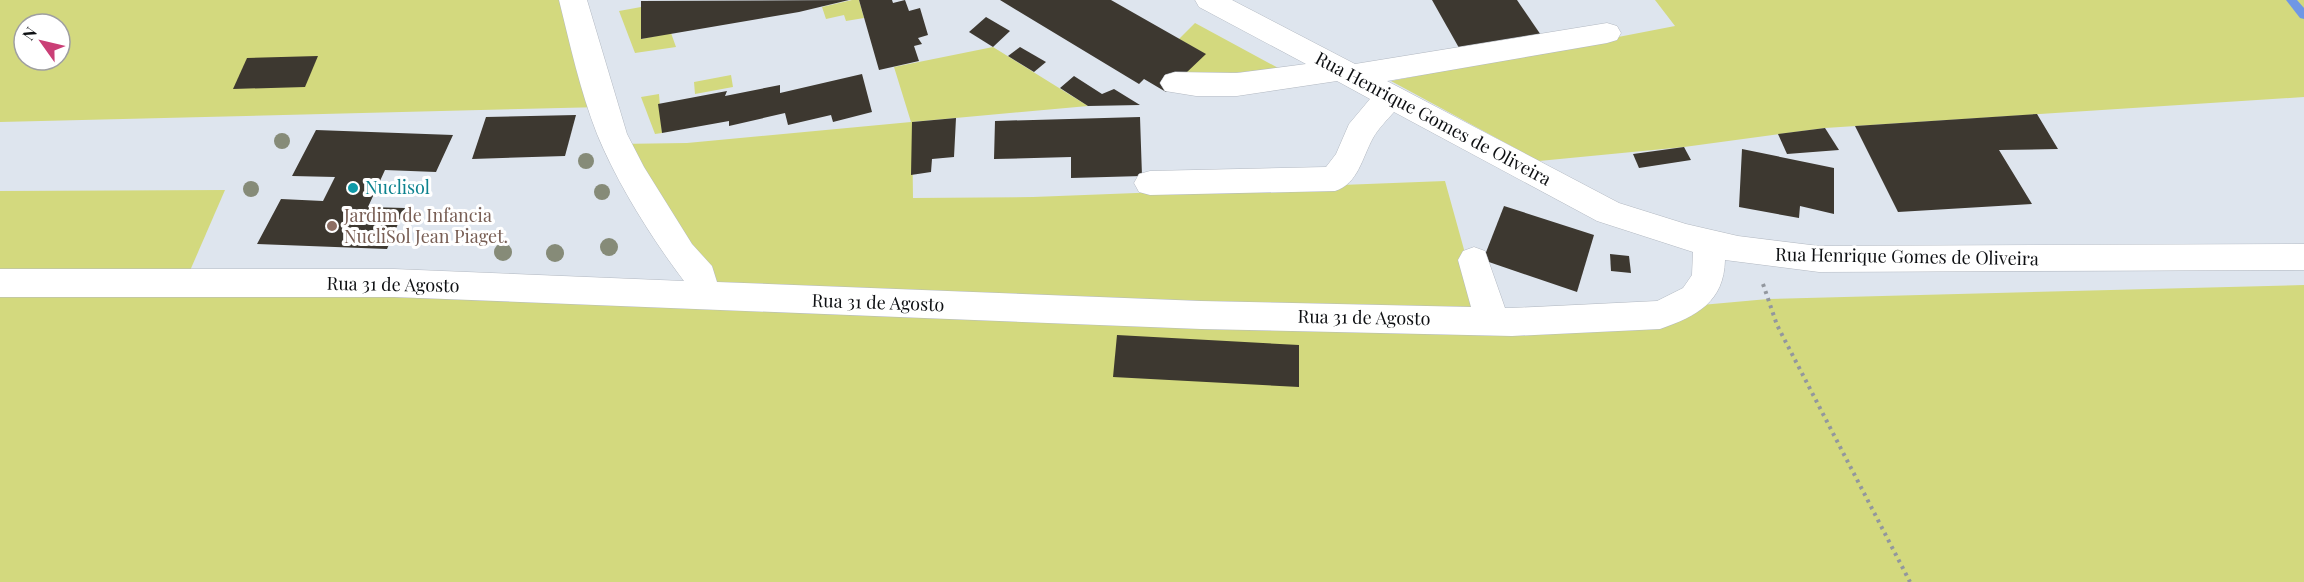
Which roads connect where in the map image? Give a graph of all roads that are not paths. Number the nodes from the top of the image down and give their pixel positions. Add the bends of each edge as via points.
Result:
1 (573, 0) edge
2 (1209, 0) edge
3 (1607, 33) dead end
4 (1346, 73) junction
5 (1175, 83) dead end
6 (1390, 96) junction
7 (1150, 183) dead end
8 (1709, 244) junction
9 (2304, 257) edge
10 (1474, 260) dead end
11 (0, 283) edge
12 (704, 297) junction
13 (1492, 321) junction

1 - 12 street via 612,134 681,253 700,276
2 - 4 street, Rua Henrique Gomes de Oliveira
3 - 4 street
4 - 5 street via 1204,87
4 - 6 street, Rua Henrique Gomes de Oliveira
6 - 7 street via 1360,132 1335,179
6 - 8 street, Rua Henrique Gomes de Oliveira via 1608,212
8 - 9 street, Rua Henrique Gomes de Oliveira via 1755,254 1819,259
8 - 13 street, Rua 31 de Agosto via 1708,277 1695,298 1660,315
10 - 13 street
11 - 12 street, Rua 31 de Agosto via 394,284
12 - 13 street, Rua 31 de Agosto

